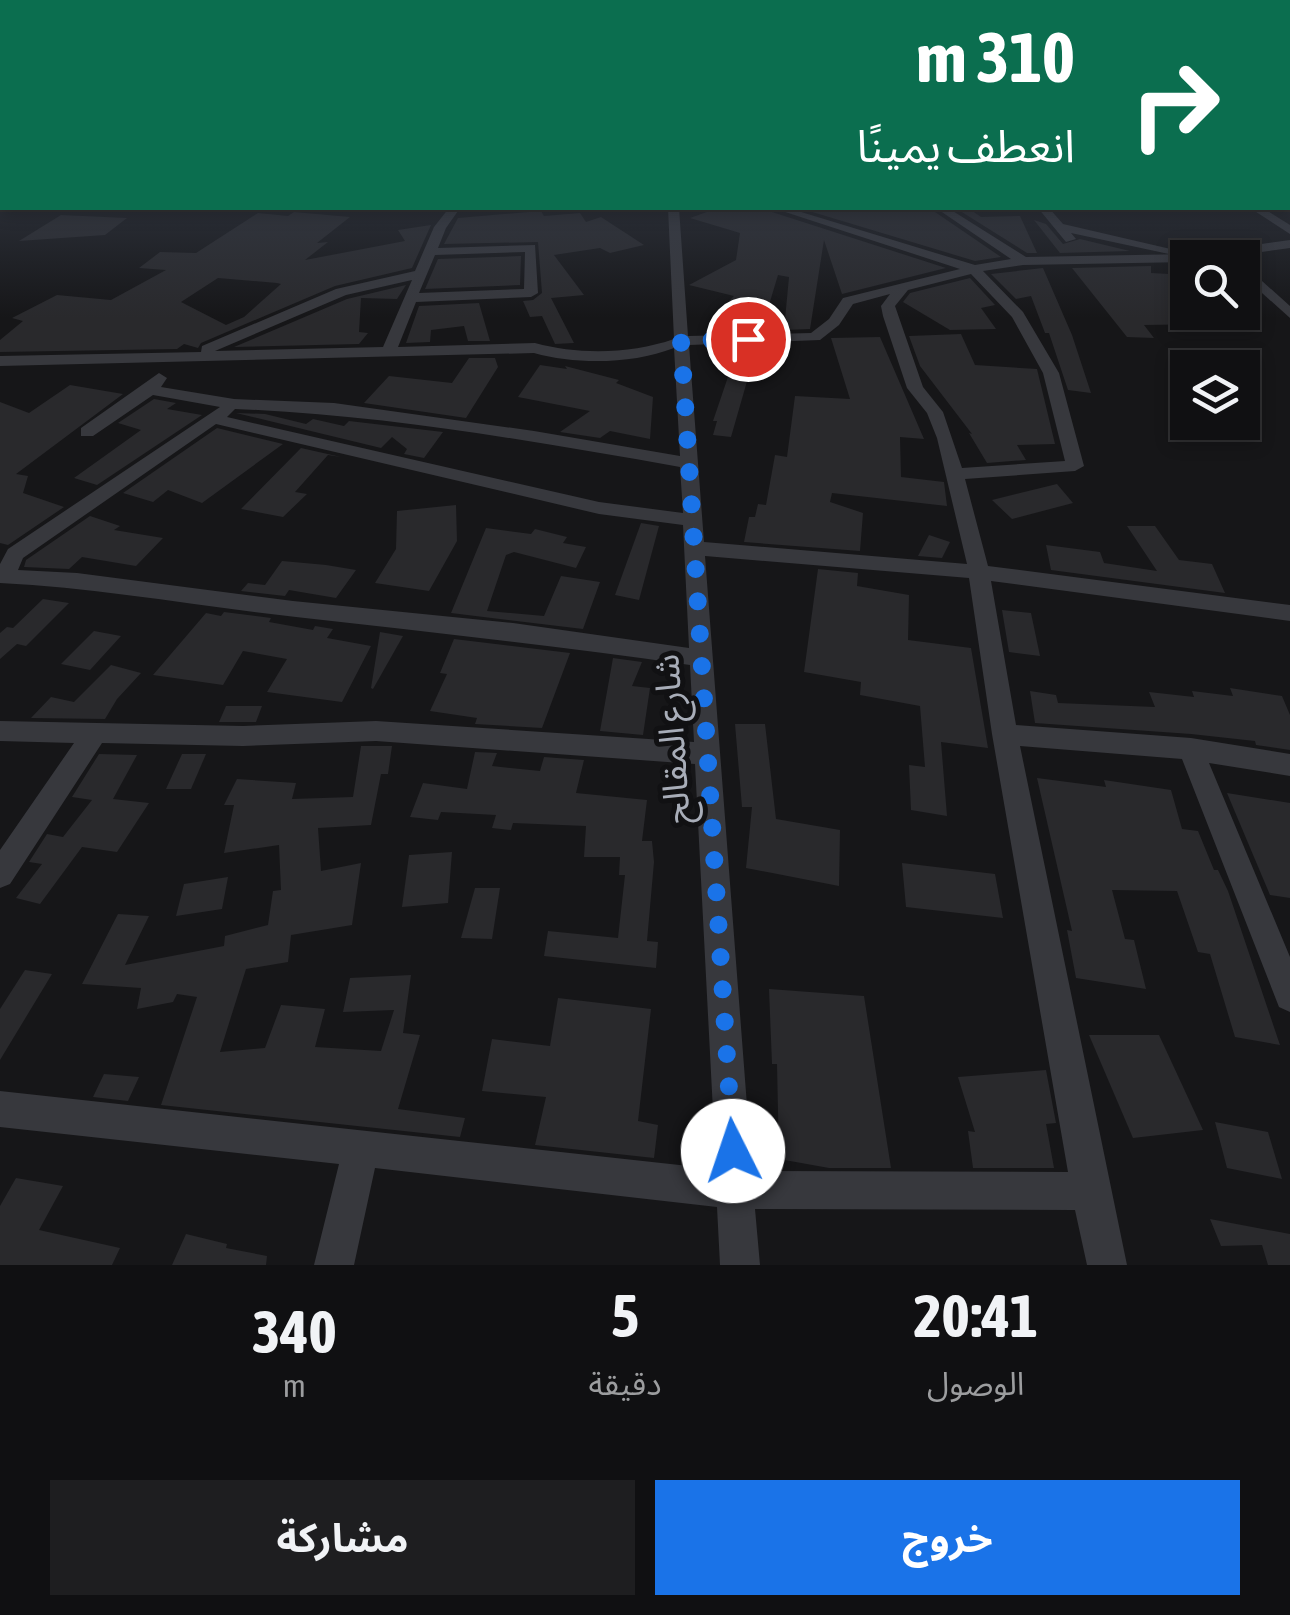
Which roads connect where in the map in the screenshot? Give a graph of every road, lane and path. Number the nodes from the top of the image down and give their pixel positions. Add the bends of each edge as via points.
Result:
1 (453, 210) edge
2 (677, 210) edge
3 (793, 210) edge
4 (944, 210) edge
5 (1045, 210) edge
6 (1259, 210) edge
7 (1060, 226) junction
8 (1290, 230) edge
9 (1290, 244) edge
10 (1260, 250) edge
11 (428, 252) junction
12 (1170, 252) edge
13 (1170, 258) edge
14 (1087, 260) junction
15 (1023, 261) junction
16 (974, 269) junction
17 (419, 274) junction
18 (1260, 285) edge
19 (903, 288) junction
20 (409, 298) junction
21 (1290, 314) edge
22 (681, 341) junction
23 (388, 353) junction
24 (186, 357) junction
25 (0, 360) edge
26 (150, 390) junction
27 (234, 404) junction
28 (215, 419) junction
29 (87, 432) dead end
30 (689, 463) junction
31 (956, 474) junction
32 (692, 520) junction
33 (694, 548) junction
34 (979, 572) junction
35 (2, 576) edge
36 (1290, 612) edge
37 (701, 658) junction
38 (0, 732) edge
39 (94, 734) junction
40 (1005, 734) junction
41 (1192, 748) junction
42 (708, 754) junction
43 (1290, 765) edge
44 (0, 874) edge
45 (1290, 996) edge
46 (0, 1109) edge
47 (360, 1149) junction
48 (736, 1190) junction
49 (1090, 1191) junction
50 (334, 1265) edge
51 (740, 1265) edge
52 (1107, 1265) edge

1 - 11 street
2 - 22 street, شارع المقالح
3 - 16 street
4 - 15 street
5 - 7 street
6 - 8 street
7 - 12 street
7 - 14 street
9 - 10 street
11 - 17 street
11 - 20 street via 531,248 531,294
13 - 14 street
14 - 15 street
15 - 16 street
16 - 19 street
16 - 31 street via 1018,314 1051,374 1075,466
17 - 20 street
17 - 24 street via 394,274 342,292
18 - 21 street
19 - 22 street via 848,302 815,337
19 - 31 street via 888,306 890,316
20 - 23 street
22 - 23 street via 611,356 536,348
22 - 30 street, شارع المقالح
23 - 24 street
24 - 25 street
24 - 26 street
26 - 27 street
26 - 29 street
27 - 28 street
27 - 30 street via 334,408
28 - 32 street via 599,508
28 - 35 street via 15,554
30 - 32 street, شارع المقالح
31 - 34 street
32 - 33 street, شارع المقالح
33 - 34 street
33 - 37 street, شارع المقالح
34 - 36 street
34 - 40 street
35 - 37 street
37 - 42 street, شارع المقالح
38 - 39 street
39 - 42 street via 376,730
39 - 44 street
40 - 41 street
40 - 49 street
41 - 43 street
41 - 45 street
42 - 48 street, شارع المقالح
46 - 47 street
47 - 48 street
47 - 50 street
48 - 49 street
48 - 51 street, شارع المقالح
49 - 52 street

